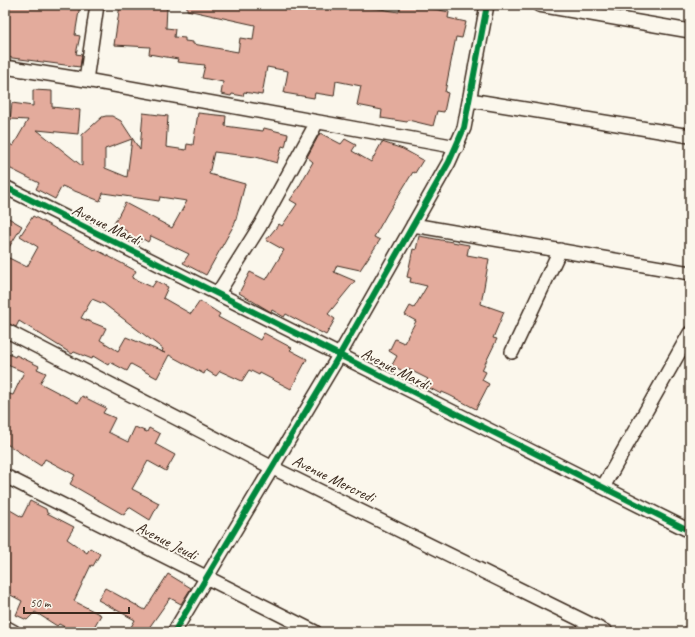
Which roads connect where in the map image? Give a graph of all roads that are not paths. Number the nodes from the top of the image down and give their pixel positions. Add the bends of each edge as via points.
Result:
1 (97, 5) edge
2 (487, 5) edge
3 (540, 5) edge
4 (561, 7) edge
5 (690, 30) edge
6 (5, 67) edge
7 (86, 80) junction
8 (470, 100) junction
9 (317, 122) junction
10 (690, 136) edge
11 (457, 146) junction
12 (5, 187) edge
13 (413, 226) junction
14 (560, 250) junction
15 (690, 273) edge
16 (218, 293) junction
17 (5, 330) edge
18 (690, 333) edge
19 (512, 352) dead end
20 (340, 354) junction
21 (273, 468) junction
22 (5, 476) edge
23 (603, 487) junction
24 (690, 531) edge
25 (206, 578) junction
26 (5, 627) edge
27 (14, 632) edge
28 (174, 632) edge
29 (315, 632) edge
30 (606, 632) edge

1 - 7 street
2 - 8 street
3 - 4 street
4 - 5 street
6 - 7 street
7 - 9 street
8 - 10 street
8 - 11 street
9 - 11 street
9 - 16 street via 260,226
11 - 13 street
12 - 16 street, Avenue Mardi
13 - 14 street
13 - 20 street
14 - 15 street
14 - 19 street
16 - 20 street, Avenue Mardi
17 - 21 street, Avenue Mercredi
18 - 23 street
20 - 21 street
20 - 23 street, Avenue Mardi
21 - 25 street
21 - 30 street, Avenue Mercredi
22 - 25 street, Avenue Jeudi
23 - 24 street, Avenue Mardi
25 - 28 street
25 - 29 street, Avenue Jeudi
26 - 27 street

